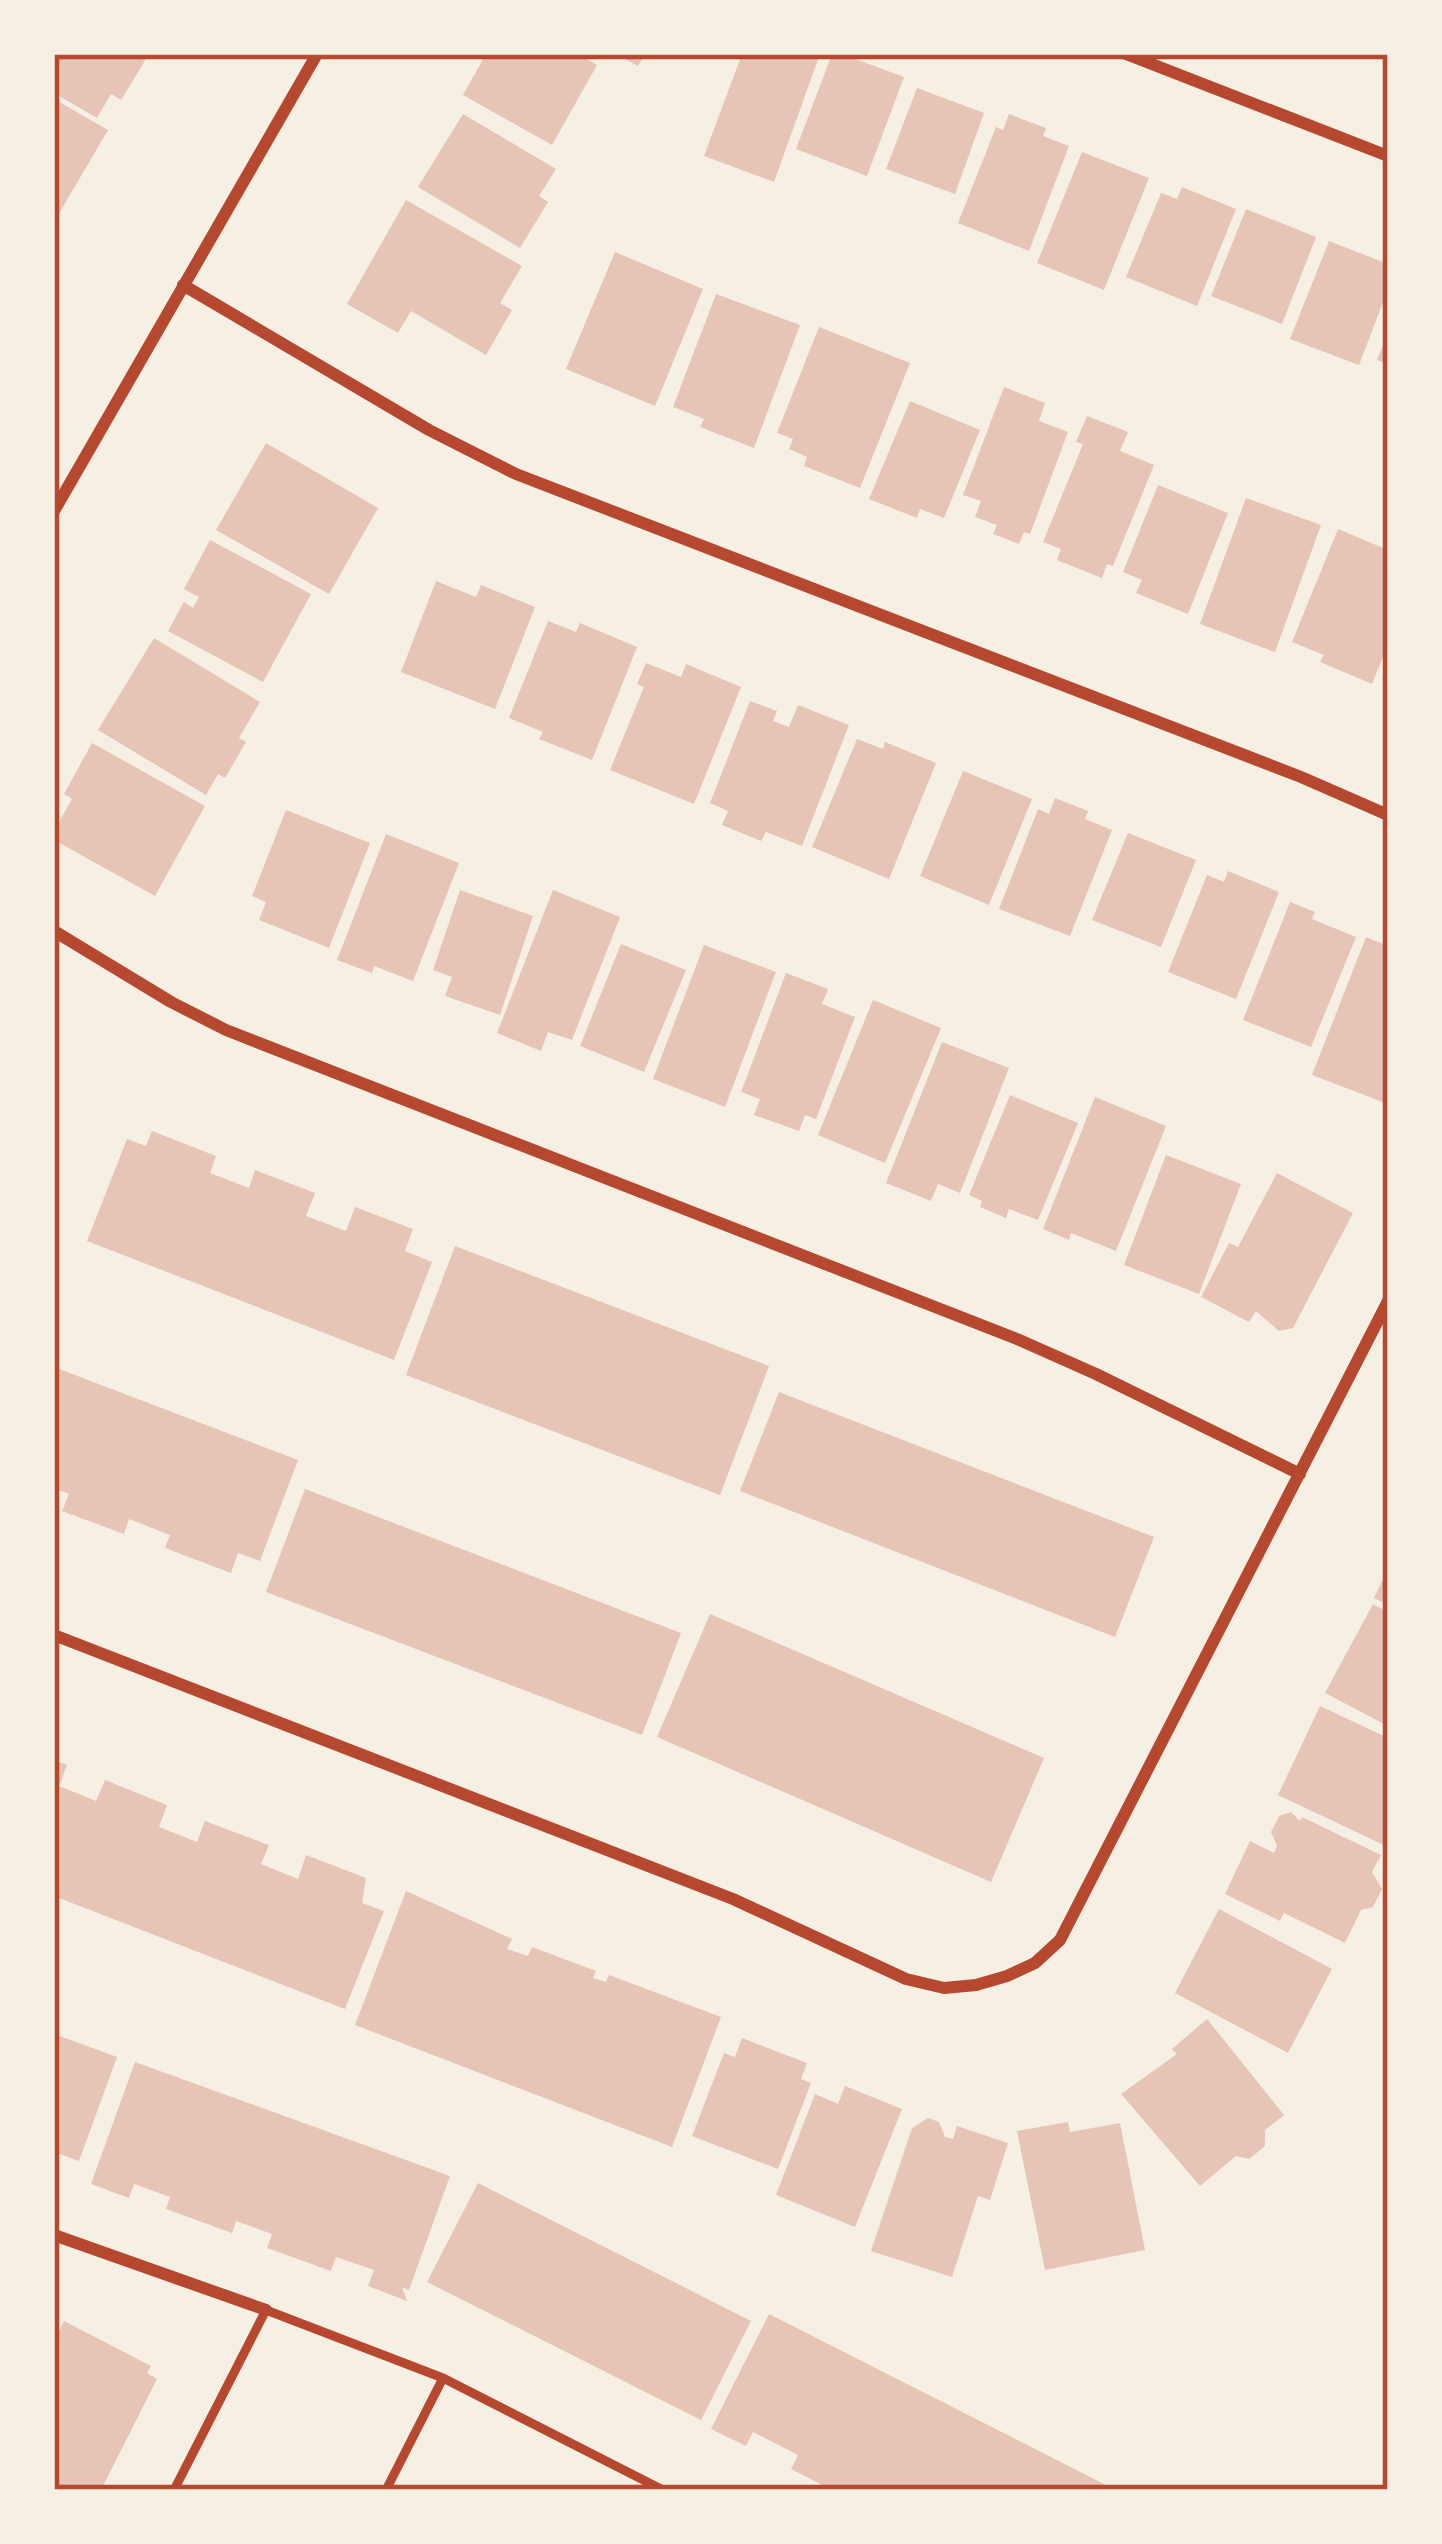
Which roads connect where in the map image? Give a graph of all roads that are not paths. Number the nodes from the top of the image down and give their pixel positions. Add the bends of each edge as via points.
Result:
1 (316, 54) edge
2 (1126, 54) edge
3 (1388, 156) edge
4 (182, 285) junction
5 (54, 511) edge
6 (1388, 815) edge
7 (54, 932) edge
8 (1388, 1300) edge
9 (1300, 1474) junction
10 (54, 1635) edge
11 (54, 2235) edge
12 (266, 2310) junction
13 (443, 2378) junction
14 (174, 2490) edge
15 (386, 2490) edge
16 (663, 2490) edge

1 - 4 street
2 - 3 street
4 - 5 street
4 - 6 street via 516,474
7 - 9 street via 226,1030 1037,1347
8 - 9 street
9 - 10 street via 1060,1940 1035,1964 976,1985 944,1988 906,1978 733,1899
11 - 12 street
12 - 13 lane
12 - 14 lane
13 - 15 lane
13 - 16 lane

